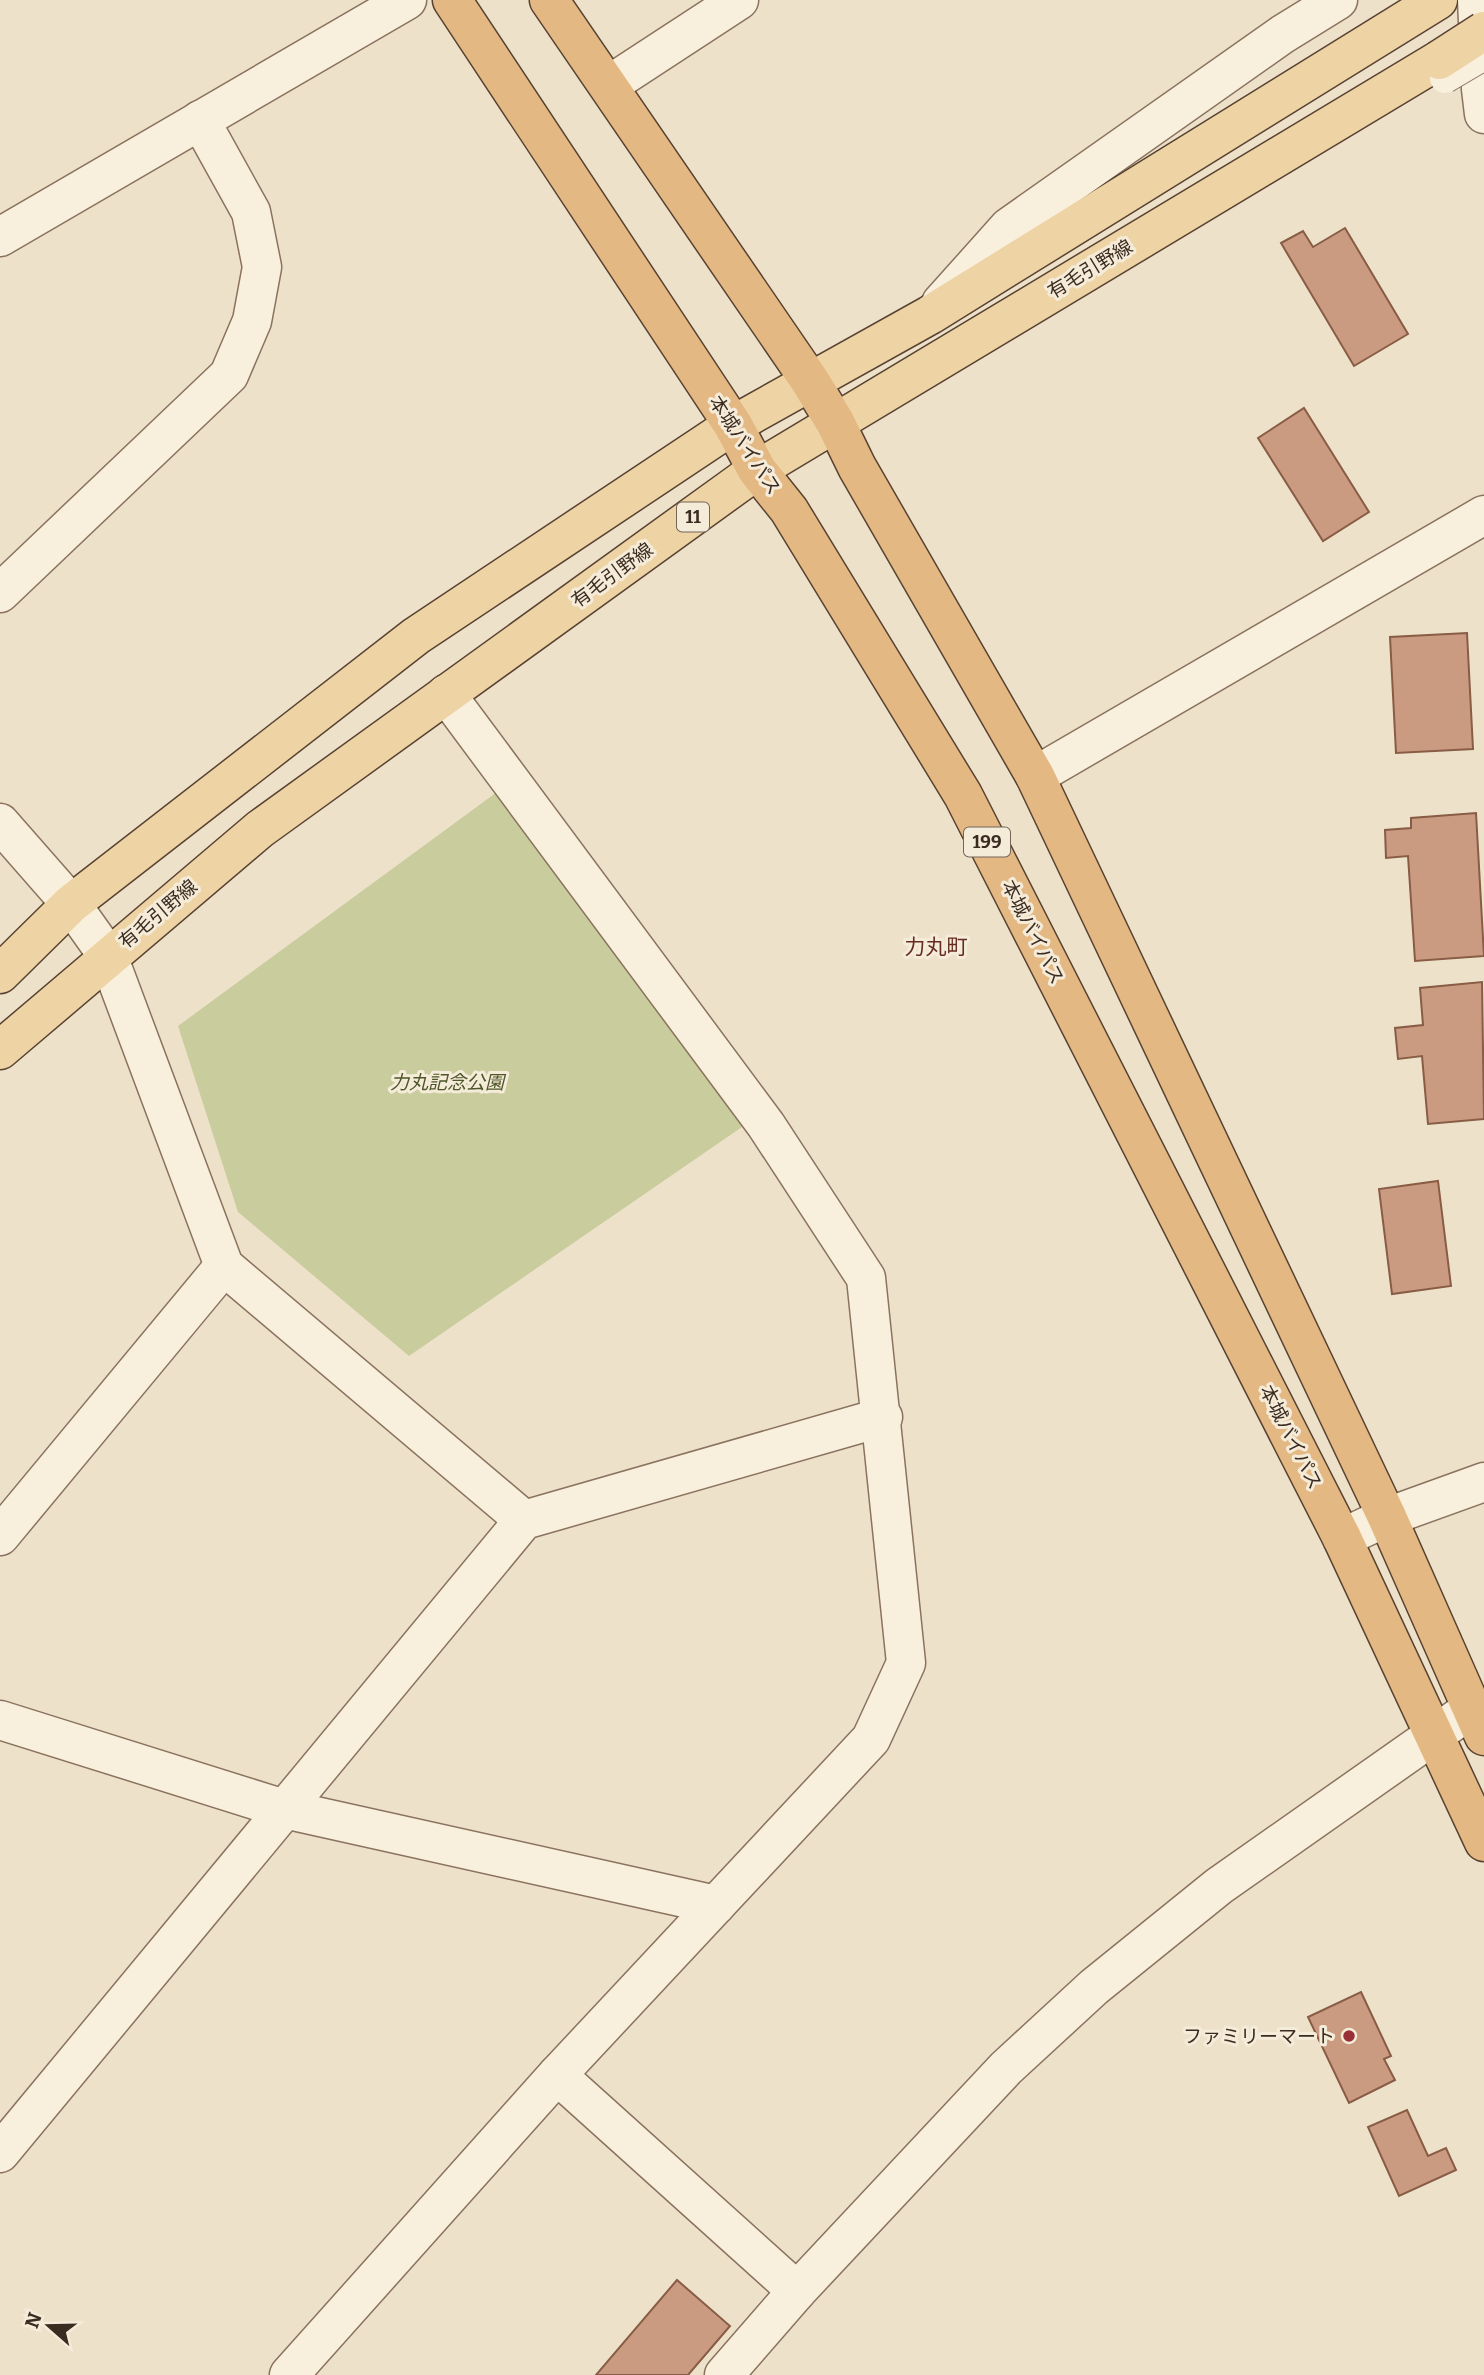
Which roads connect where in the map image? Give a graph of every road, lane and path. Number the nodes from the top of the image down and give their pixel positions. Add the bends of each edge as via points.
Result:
1 (407, 0) edge
2 (452, 0) edge
3 (549, 0) edge
4 (739, 0) edge
5 (1338, 0) edge
6 (1477, 0) edge
7 (1423, 9) edge
8 (1484, 31) edge
9 (1484, 55) edge
10 (1442, 69) junction
11 (609, 85) junction
12 (1484, 114) edge
13 (200, 120) junction
14 (0, 237) edge
15 (930, 315) junction
16 (810, 381) junction
17 (835, 422) junction
18 (733, 425) junction
19 (757, 470) junction
20 (1484, 515) edge
21 (0, 593) edge
22 (446, 694) junction
23 (1035, 776) junction
24 (0, 823) edge
25 (71, 904) junction
26 (108, 956) junction
27 (0, 974) edge
28 (0, 1050) edge
29 (224, 1266) junction
30 (883, 1417) junction
31 (1484, 1482) edge
32 (1387, 1517) junction
33 (524, 1520) junction
34 (0, 1536) edge
35 (1342, 1538) junction
36 (0, 1720) edge
37 (1478, 1722) edge
38 (1434, 1735) junction
39 (284, 1809) junction
40 (1484, 1842) edge
41 (716, 1905) junction
42 (558, 2075) junction
43 (0, 2153) edge
44 (797, 2291) junction
45 (289, 2375) edge
46 (724, 2375) edge

1 - 13 street
2 - 18 highway, 本城バイパス / 199
3 - 11 highway
4 - 11 street
5 - 15 street via 1009,227
6 - 12 street
7 - 15 main road
8 - 10 main road, 有毛引野線 / 11, bridge
9 - 10 street, bridge
10 - 17 main road, 有毛引野線 / 11
11 - 16 highway
13 - 14 street
13 - 21 street via 251,212 262,267 252,321 229,375
15 - 16 main road
16 - 17 highway
16 - 18 main road
17 - 19 main road, 有毛引野線 / 11
17 - 23 highway
18 - 19 highway, 本城バイパス / 199
18 - 25 main road via 416,636
19 - 22 main road, 有毛引野線 / 11
19 - 35 highway, 本城バイパス / 199 via 789,510 963,795
20 - 23 street
22 - 26 main road, 有毛引野線 / 11 via 260,829
22 - 30 street via 766,1125 866,1278
23 - 32 highway
24 - 25 street
25 - 26 street
25 - 27 main road
26 - 28 main road, 有毛引野線 / 11
26 - 29 street
29 - 33 street
29 - 34 street
30 - 33 street
30 - 41 street via 906,1663 871,1739
31 - 32 street
32 - 35 street
32 - 37 highway
33 - 39 street
35 - 38 highway, 本城バイパス / 199
36 - 39 street
37 - 38 street
38 - 40 highway, 本城バイパス / 199
38 - 44 street via 1219,1886 1094,1987 1006,2068
39 - 41 street
39 - 43 street
41 - 42 street
42 - 44 street
42 - 45 street
44 - 46 street

